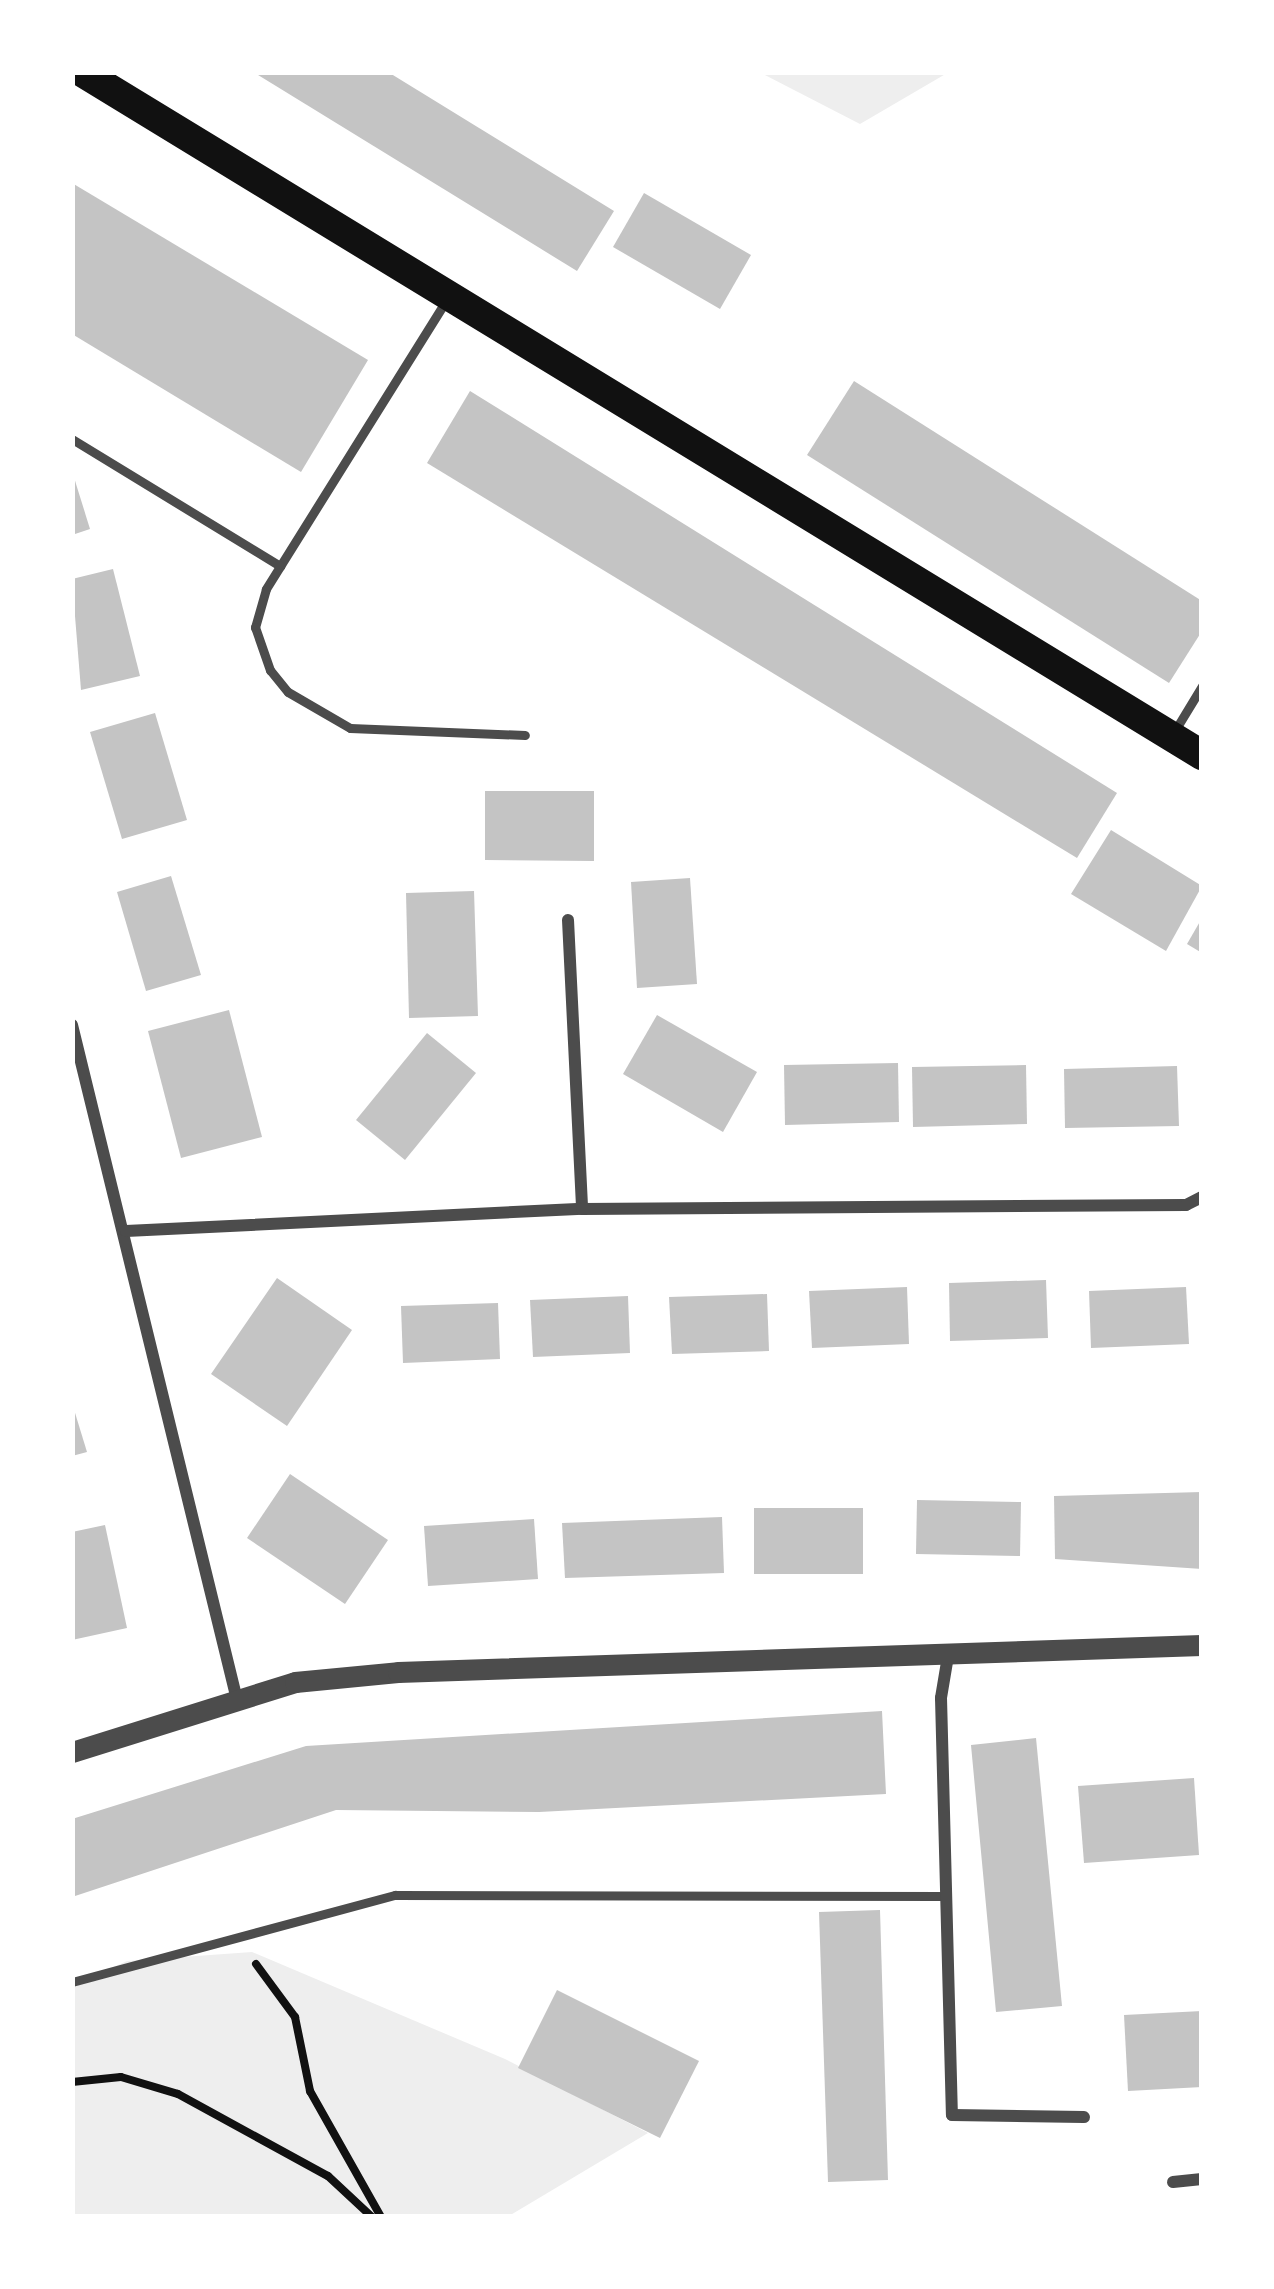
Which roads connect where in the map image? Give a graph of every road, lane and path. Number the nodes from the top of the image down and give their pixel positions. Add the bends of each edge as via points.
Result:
1 (82, 72) edge
2 (450, 294) junction
3 (72, 439) edge
4 (280, 566) junction
5 (1202, 686) edge
6 (525, 735) dead end
7 (1171, 736) junction
8 (1202, 755) edge
9 (568, 920) dead end
10 (72, 1025) edge
11 (1202, 1198) edge
12 (582, 1209) junction
13 (125, 1231) junction
14 (1202, 1645) edge
15 (949, 1650) junction
16 (237, 1700) junction
17 (72, 1752) edge
18 (946, 1896) junction
19 (230, 1937) junction
20 (72, 1982) edge
21 (72, 2082) edge
22 (1084, 2117) dead end
23 (1202, 2179) edge
24 (1173, 2182) dead end
25 (376, 2217) edge

1 - 2 main road
2 - 4 lane
2 - 7 main road
3 - 4 lane
4 - 6 lane via 255,627 270,670 314,712 350,728
5 - 7 lane
7 - 8 main road
9 - 12 street
10 - 13 street
11 - 12 street via 1186,1205
12 - 13 street
13 - 16 street
14 - 15 street
15 - 16 street via 398,1672 295,1682
15 - 18 street via 941,1698
16 - 17 street
18 - 19 lane via 395,1895
18 - 22 street via 952,2115
19 - 20 lane
19 - 25 path via 275,1982 295,2017 310,2091
21 - 25 path via 122,2077 178,2094 328,2176
23 - 24 street

